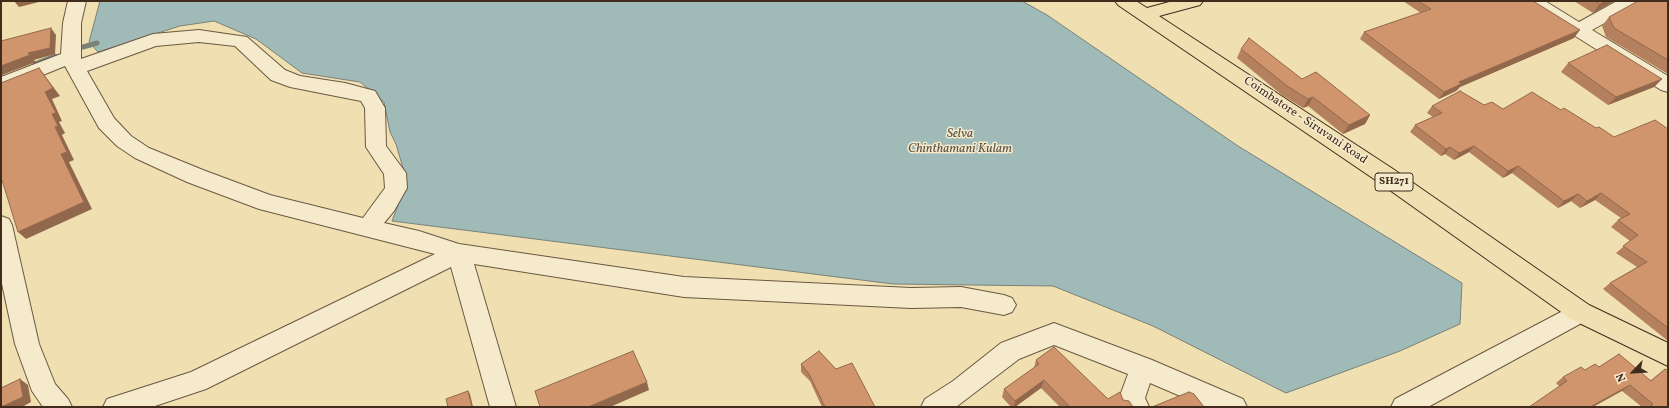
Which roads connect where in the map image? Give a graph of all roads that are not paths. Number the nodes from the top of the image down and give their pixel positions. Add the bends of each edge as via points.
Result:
1 (78, 1) edge
2 (1124, 1) edge
3 (1194, 1) edge
4 (1532, 1) edge
5 (1631, 1) edge
6 (1146, 14) junction
7 (1579, 29) junction
8 (73, 63) junction
9 (1, 84) edge
10 (1668, 86) edge
11 (1, 225) edge
12 (366, 228) junction
13 (459, 253) junction
14 (1004, 305) dead end
15 (1580, 312) junction
16 (1668, 355) edge
17 (1142, 368) junction
18 (59, 407) edge
19 (116, 407) edge
20 (503, 407) edge
21 (934, 407) edge
22 (1136, 407) edge
23 (1234, 407) edge
24 (1404, 407) edge

1 - 8 street via 72,23
2 - 6 main road, Coimbatore - Siruvani Road / SH271
3 - 6 main road
4 - 7 street
5 - 7 street
6 - 15 main road, Coimbatore - Siruvani Road / SH271 via 1385,175
7 - 10 street
8 - 9 street
8 - 12 street via 106,122 124,142 142,153 267,203
8 - 12 street via 153,40 199,36 240,41 278,75 297,82 368,96 375,108 376,146 395,173 396,188 386,205
11 - 18 street via 28,344 45,391
12 - 13 street via 419,240
13 - 14 street via 684,287 911,298 961,297
13 - 19 street via 197,381
13 - 20 street
15 - 16 main road, Coimbatore - Siruvani Road / SH271
15 - 24 street
17 - 21 street via 1054,334 1010,351 962,389
17 - 22 street via 1131,401
17 - 23 street

